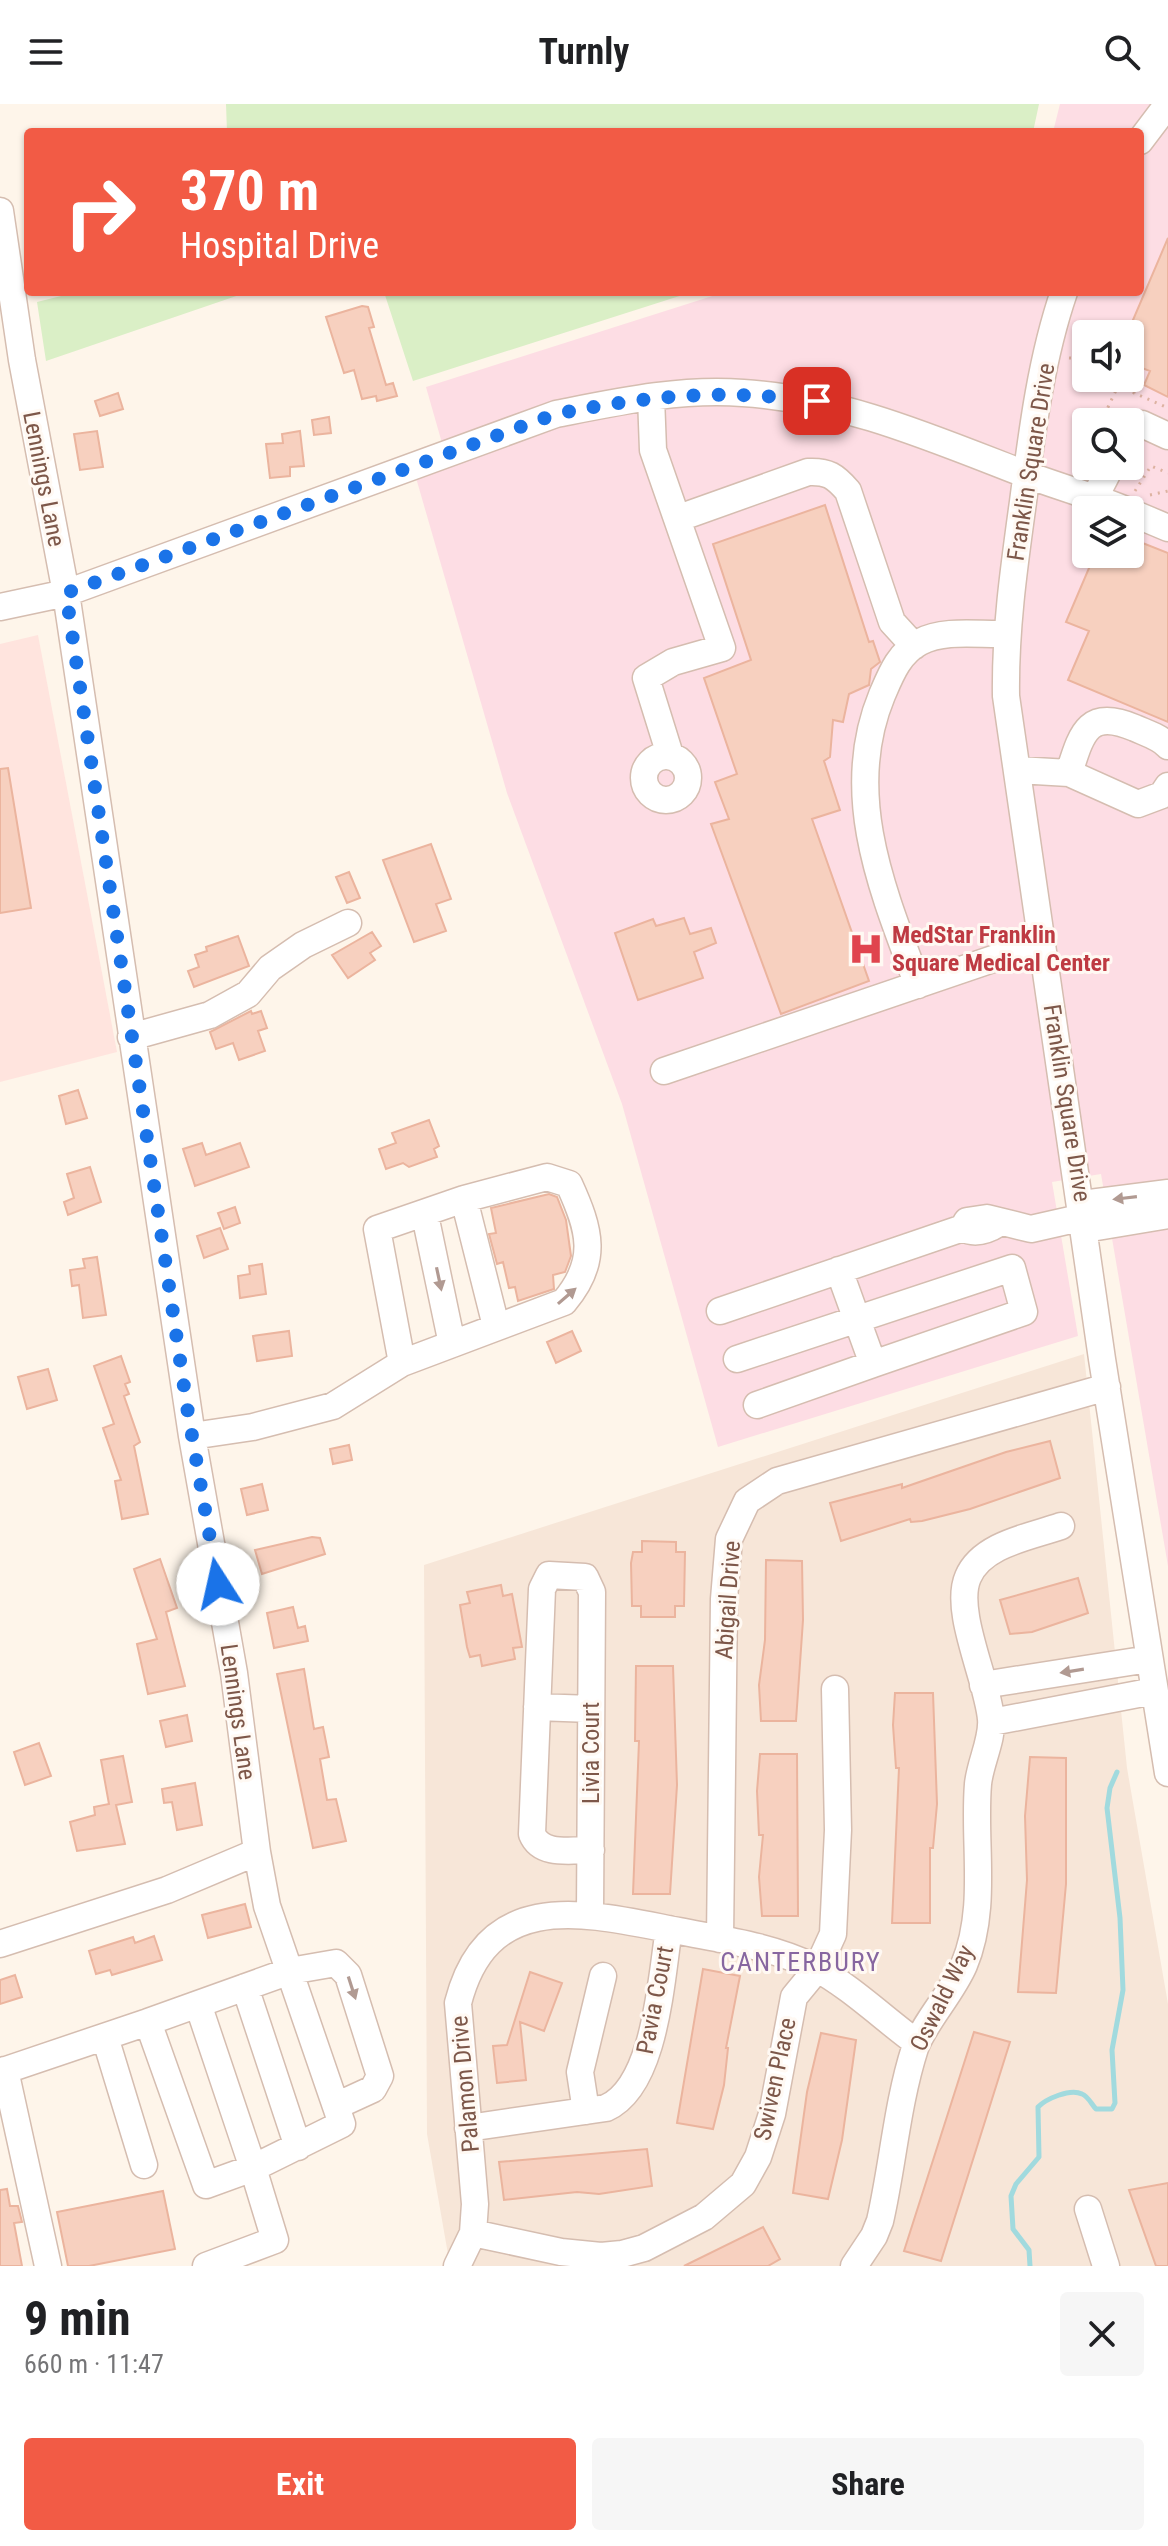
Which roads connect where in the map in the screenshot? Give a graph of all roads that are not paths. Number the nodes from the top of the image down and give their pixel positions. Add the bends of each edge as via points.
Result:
1 (1168, 104) edge
2 (1144, 136) edge
3 (0, 211) edge
4 (1063, 296) edge
5 (651, 397) junction
6 (1144, 425) edge
7 (1168, 436) edge
8 (1027, 474) junction
9 (1092, 496) edge
10 (1144, 513) edge
11 (679, 518) junction
12 (1168, 528) edge
13 (66, 593) junction
14 (0, 607) edge
15 (1005, 634) junction
16 (914, 646) junction
17 (1168, 746) edge
18 (670, 755) dead end
19 (1018, 770) junction
20 (1069, 773) junction
21 (1168, 786) edge
22 (348, 923) dead end
23 (1043, 942) junction
24 (918, 985) junction
25 (131, 1037) junction
26 (664, 1071) dead end
27 (1168, 1193) edge
28 (464, 1199) junction
29 (425, 1215) junction
30 (1168, 1215) edge
31 (1084, 1216) junction
32 (839, 1270) junction
33 (720, 1311) dead end
34 (858, 1317) junction
35 (496, 1326) junction
36 (452, 1344) junction
37 (737, 1359) dead end
38 (402, 1363) junction
39 (873, 1364) junction
40 (1107, 1387) junction
41 (757, 1405) dead end
42 (192, 1436) junction
43 (1061, 1526) dead end
44 (1149, 1659) junction
45 (983, 1685) junction
46 (835, 1689) dead end
47 (1154, 1691) junction
48 (537, 1707) junction
49 (591, 1709) junction
50 (992, 1722) junction
51 (1168, 1773) edge
52 (591, 1850) junction
53 (257, 1852) junction
54 (590, 1914) junction
55 (669, 1929) junction
56 (720, 1939) junction
57 (0, 1944) edge
58 (817, 1969) junction
59 (290, 1971) junction
60 (603, 1976) dead end
61 (245, 1987) junction
62 (198, 2004) junction
63 (148, 2022) junction
64 (105, 2037) junction
65 (917, 2043) junction
66 (2, 2071) edge
67 (336, 2106) junction
68 (586, 2111) junction
69 (468, 2128) junction
70 (298, 2147) junction
71 (144, 2165) dead end
72 (253, 2168) junction
73 (1088, 2209) dead end
74 (473, 2233) junction
75 (48, 2266) edge
76 (206, 2266) edge
77 (457, 2266) edge
78 (854, 2266) edge
79 (1106, 2266) edge

1 - 2 street
3 - 13 street, Lennings Lane
4 - 8 street, Franklin Square Drive via 1040,387
5 - 8 street via 742,392 817,401 864,413
5 - 11 street via 653,450
5 - 13 street via 556,414
6 - 7 street
8 - 9 street
8 - 15 street, Franklin Square Drive
10 - 12 street
11 - 16 street via 808,472 826,471 848,491 892,622
11 - 18 street via 722,648 673,662 646,678
13 - 14 street
13 - 25 street, Lennings Lane
15 - 16 street via 946,635
15 - 19 street, Franklin Square Drive via 1006,696
16 - 24 street via 894,668 877,708 865,782 876,872
17 - 20 street via 1113,719 1100,720 1080,738
19 - 20 street
19 - 23 street, Franklin Square Drive
20 - 21 street via 1138,804 1162,795
22 - 25 street via 303,945 270,968 248,994 210,1015
23 - 24 street
23 - 31 street, Franklin Square Drive
24 - 26 street
25 - 42 street, Lennings Lane
27 -> 31 street
28 - 29 street
28 - 35 street
35 -> 28 street via 564,1302 579,1284 589,1263 585,1218 569,1184 547,1177
29 -> 36 street
29 - 38 street via 377,1229
30 - 31 street
31 - 32 street via 1031,1229 987,1218 967,1221 963,1228
31 - 40 street, Franklin Square Drive
32 - 33 street
32 - 34 street
34 - 37 street
34 - 39 street
34 - 39 street via 1012,1268 1024,1312
35 - 36 street
36 - 38 street
38 - 42 street via 333,1406
39 - 41 street
40 - 44 street, Franklin Square Drive
40 - 56 street, Abigail Drive via 777,1481 747,1501 729,1539 724,1599
42 - 53 street, Lennings Lane via 234,1673
43 - 45 street, Oswald Way via 987,1554 973,1567 966,1605
44 -> 45 street
44 - 47 street, Franklin Square Drive
45 - 50 street, Oswald Way
46 - 58 street, Swiven Place via 835,1917
47 - 50 street
47 - 51 street, Franklin Square Drive
48 - 49 street
48 - 49 street, Livia Court via 545,1579 577,1574 590,1582 592,1592
48 - 52 street via 532,1834 545,1849
49 - 52 street, Livia Court
50 - 65 street, Oswald Way via 978,1784 973,1934 941,2009
52 - 54 street, Livia Court
53 - 57 street via 167,1890
53 - 59 street, Lennings Lane via 267,1906
54 - 55 street, Palamon Drive
54 - 69 street, Palamon Drive via 522,1920 490,1940 464,1978 458,2003
55 - 56 street, Palamon Drive
55 - 68 street, Pavia Court via 640,2071 619,2102
56 - 58 street, Palamon Drive via 780,1953
58 - 65 street, Palamon Drive
58 - 74 street, Swiven Place via 790,2008 772,2114 758,2157 727,2201 644,2248 622,2254 561,2252
59 - 61 street
59 - 67 street, Lennings Lane
59 -> 67 street via 336,1963 348,1975 380,2076 373,2089
60 - 68 street via 581,2063
61 - 62 street
61 - 70 street
62 - 63 street
62 - 72 street
63 - 64 street
63 - 72 street via 206,2185
64 - 66 street
64 - 71 street
65 - 78 street, Oswald Way via 880,2221
66 - 75 street
67 - 70 street via 342,2124
68 - 69 street, Pavia Court
69 - 74 street, Palamon Drive
70 - 72 street
72 - 76 street via 275,2240
73 - 79 street
74 - 77 street, Palamon Drive

